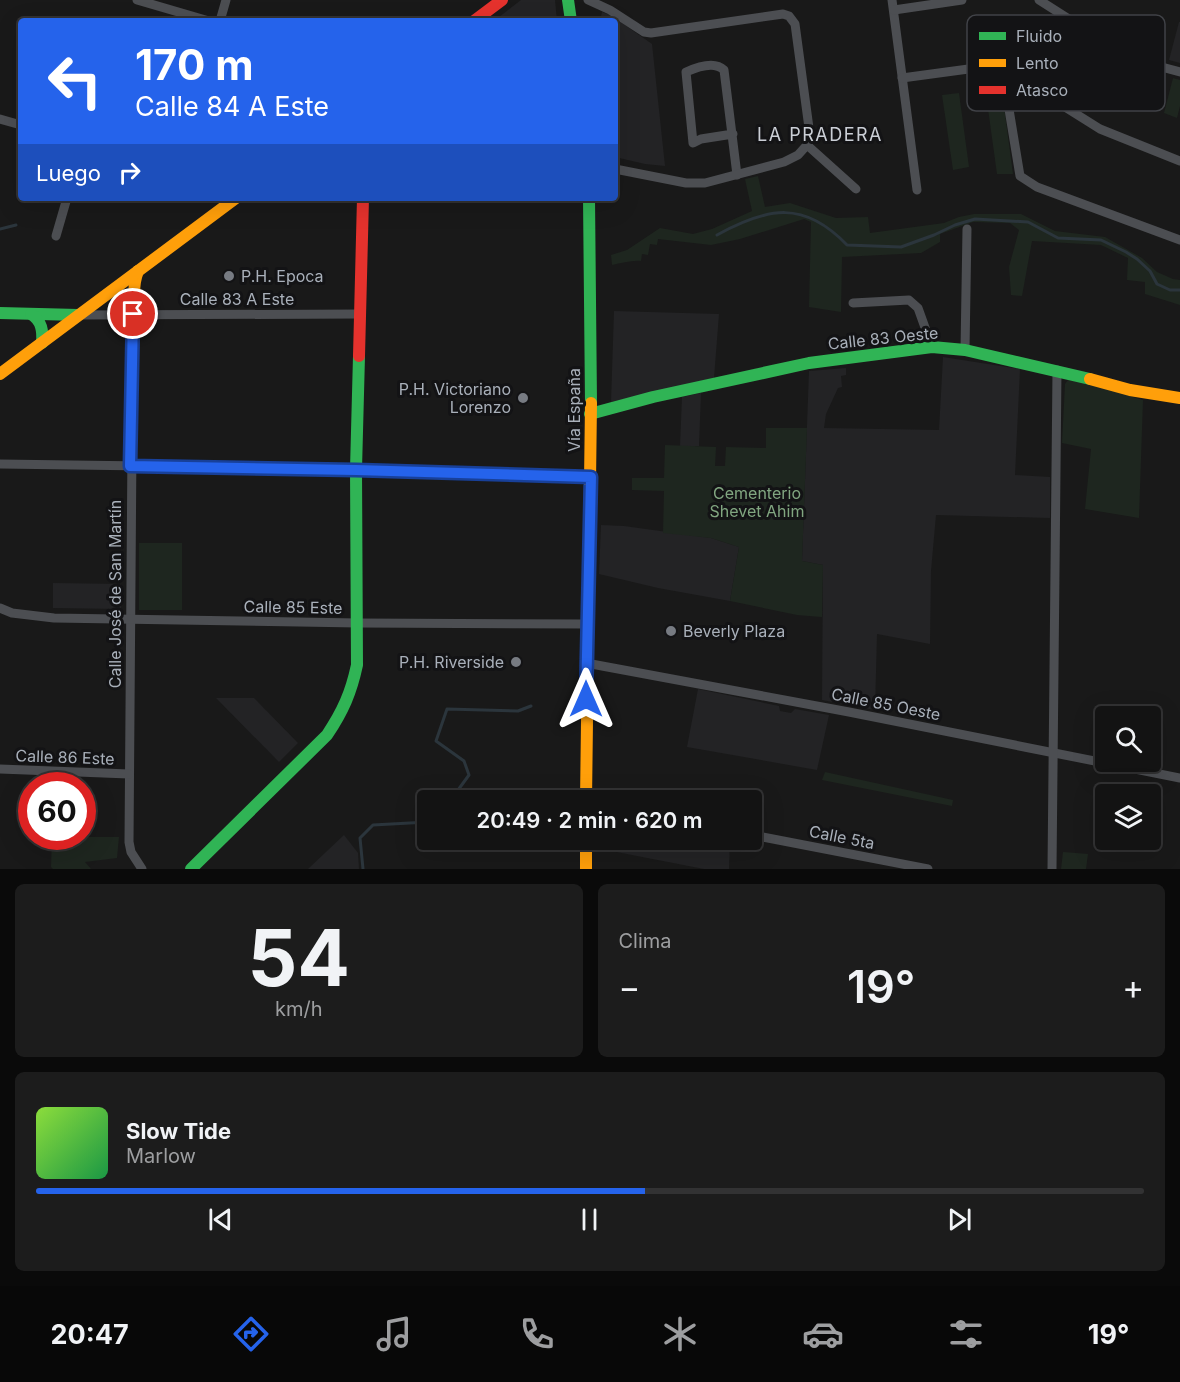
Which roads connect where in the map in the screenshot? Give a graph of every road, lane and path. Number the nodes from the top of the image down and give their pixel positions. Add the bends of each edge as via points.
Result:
1 (137, 0) edge
2 (226, 0) edge
3 (502, 0) edge
4 (588, 0) edge
5 (892, 0) edge
6 (962, 0) edge
7 (1039, 0) edge
8 (567, 2) edge
9 (894, 10) junction
10 (1063, 15) edge
11 (199, 18) edge
12 (221, 18) edge
13 (478, 18) edge
14 (570, 18) edge
15 (1165, 67) edge
16 (967, 69) edge
17 (1180, 72) edge
18 (902, 78) junction
19 (1009, 111) edge
20 (1071, 111) edge
21 (0, 119) edge
22 (18, 124) edge
23 (733, 134) junction
24 (807, 145) junction
25 (1180, 161) edge
26 (618, 170) edge
27 (737, 175) junction
28 (856, 189) dead end
29 (917, 189) dead end
30 (66, 201) edge
31 (232, 201) edge
32 (363, 201) edge
33 (589, 201) edge
34 (967, 229) dead end
35 (56, 236) dead end
36 (1180, 240) edge
37 (138, 271) junction
38 (853, 303) dead end
39 (0, 313) edge
40 (32, 314) junction
41 (138, 314) junction
42 (360, 314) junction
43 (78, 315) junction
44 (42, 343) junction
45 (932, 347) junction
46 (965, 350) junction
47 (1057, 370) junction
48 (0, 374) edge
49 (1180, 398) edge
50 (590, 414) junction
51 (0, 464) edge
52 (130, 466) junction
53 (356, 470) junction
54 (591, 477) junction
55 (0, 608) edge
56 (130, 620) junction
57 (358, 623) junction
58 (587, 624) junction
59 (586, 663) junction
60 (1053, 753) junction
61 (0, 769) edge
62 (129, 774) junction
63 (1180, 778) edge
64 (586, 790) edge
65 (762, 837) edge
66 (586, 850) edge
67 (142, 869) edge
68 (191, 869) edge
69 (585, 869) edge
70 (928, 869) edge
71 (1052, 869) edge

1 - 11 street
2 - 12 street
3 - 13 street
4 - 24 street via 651,33 789,16 795,24 809,128
5 - 9 street
6 - 9 street
7 - 10 street
8 - 14 street
9 - 18 street
15 - 17 street
16 - 18 street
18 - 29 street
19 - 36 street via 1020,177 1037,187
20 - 25 street via 1100,129
21 - 22 street
23 - 23 street via 721,66 686,72 693,143
23 - 27 street
24 - 27 street via 784,162
24 - 28 street
26 - 27 street via 686,183
30 - 35 street
31 - 37 street
32 - 42 street
33 - 50 street, Vía España
34 - 46 street
37 - 41 street via 133,294
37 - 43 street
38 - 45 street via 909,300 918,308
39 - 40 street
40 - 43 street
40 - 44 street via 42,326
41 - 42 street, Calle 83 A Este
41 - 43 street, Calle 83 A Este
41 - 52 street, Calle José de San Martín
42 - 53 street
43 - 44 street
44 - 48 street
45 - 46 street, Calle 83 Oeste
45 - 50 street, Calle 83 Oeste via 809,363
46 - 47 street, Calle 83 Oeste
47 - 49 street, Calle 83 Oeste via 1130,390
47 - 60 street
50 - 54 street, Vía España
51 - 52 street
52 - 53 street
52 - 56 street, Calle José de San Martín
53 - 54 street
53 - 57 street
54 - 58 street, Vía España
55 - 56 street, Calle 85 Este via 33,616
56 - 57 street, Calle 85 Este
56 - 62 street, Calle José de San Martín
57 - 58 street, Calle 85 Este
57 - 68 street via 357,665 351,692 327,735
58 - 59 street, Vía España
59 - 60 street, Calle 85 Oeste
59 - 64 street, Vía España
60 - 63 street, Calle 85 Oeste
60 - 71 street
61 - 62 street, Calle 86 Este
62 - 67 street, Calle José de San Martín via 129,842
65 - 70 street, Calle 5ta
66 - 69 street

